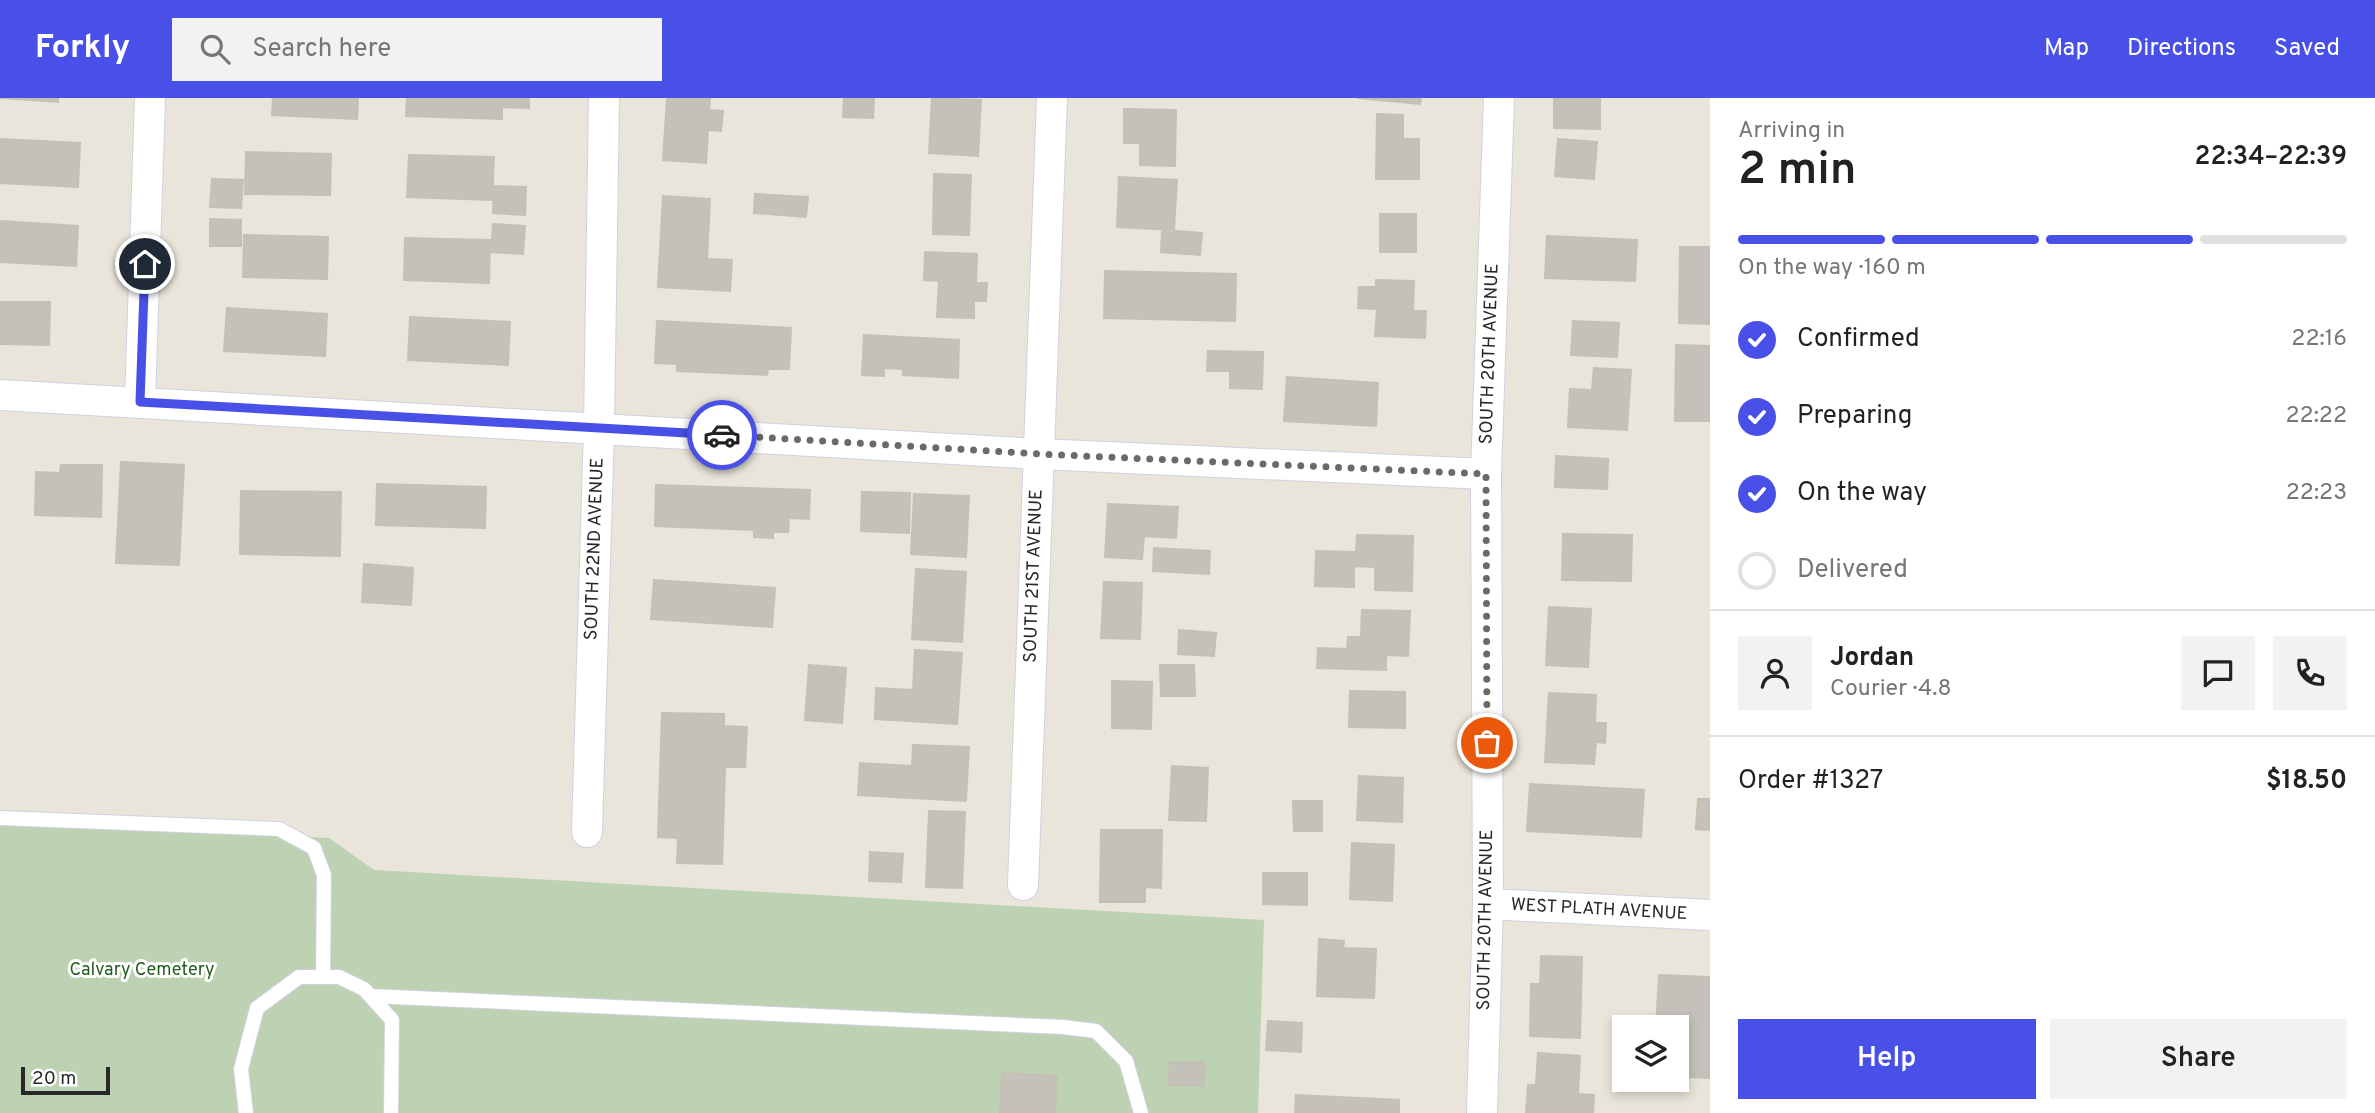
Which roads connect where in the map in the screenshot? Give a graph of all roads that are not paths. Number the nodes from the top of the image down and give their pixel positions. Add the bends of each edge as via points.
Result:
1 (150, 98) edge
2 (604, 98) edge
3 (1052, 98) edge
4 (1499, 98) edge
5 (0, 395) edge
6 (140, 402) junction
7 (599, 427) junction
8 (1039, 454) junction
9 (1486, 474) junction
10 (0, 818) edge
11 (587, 832) dead end
12 (1023, 885) dead end
13 (1488, 904) junction
14 (1710, 915) edge
15 (323, 977) junction
16 (371, 996) junction
17 (246, 1113) edge
18 (391, 1113) edge
19 (1141, 1113) edge
20 (1482, 1113) edge

1 - 6 street
2 - 7 street, SOUTH 22ND AVENUE
3 - 8 street, SOUTH 21ST AVENUE
4 - 9 street, SOUTH 20TH AVENUE
5 - 6 street
6 - 7 street
7 - 8 street
7 - 11 street, SOUTH 22ND AVENUE
8 - 9 street
8 - 12 street, SOUTH 21ST AVENUE
9 - 13 street, SOUTH 20TH AVENUE
10 - 15 lane via 279,829 314,848 324,875
13 - 14 street, WEST PLATH AVENUE
13 - 20 street, SOUTH 20TH AVENUE
15 - 16 lane via 339,977
15 - 17 lane via 299,977 257,1008 241,1069
16 - 18 lane via 392,1020
16 - 19 lane via 1096,1031 1126,1061

